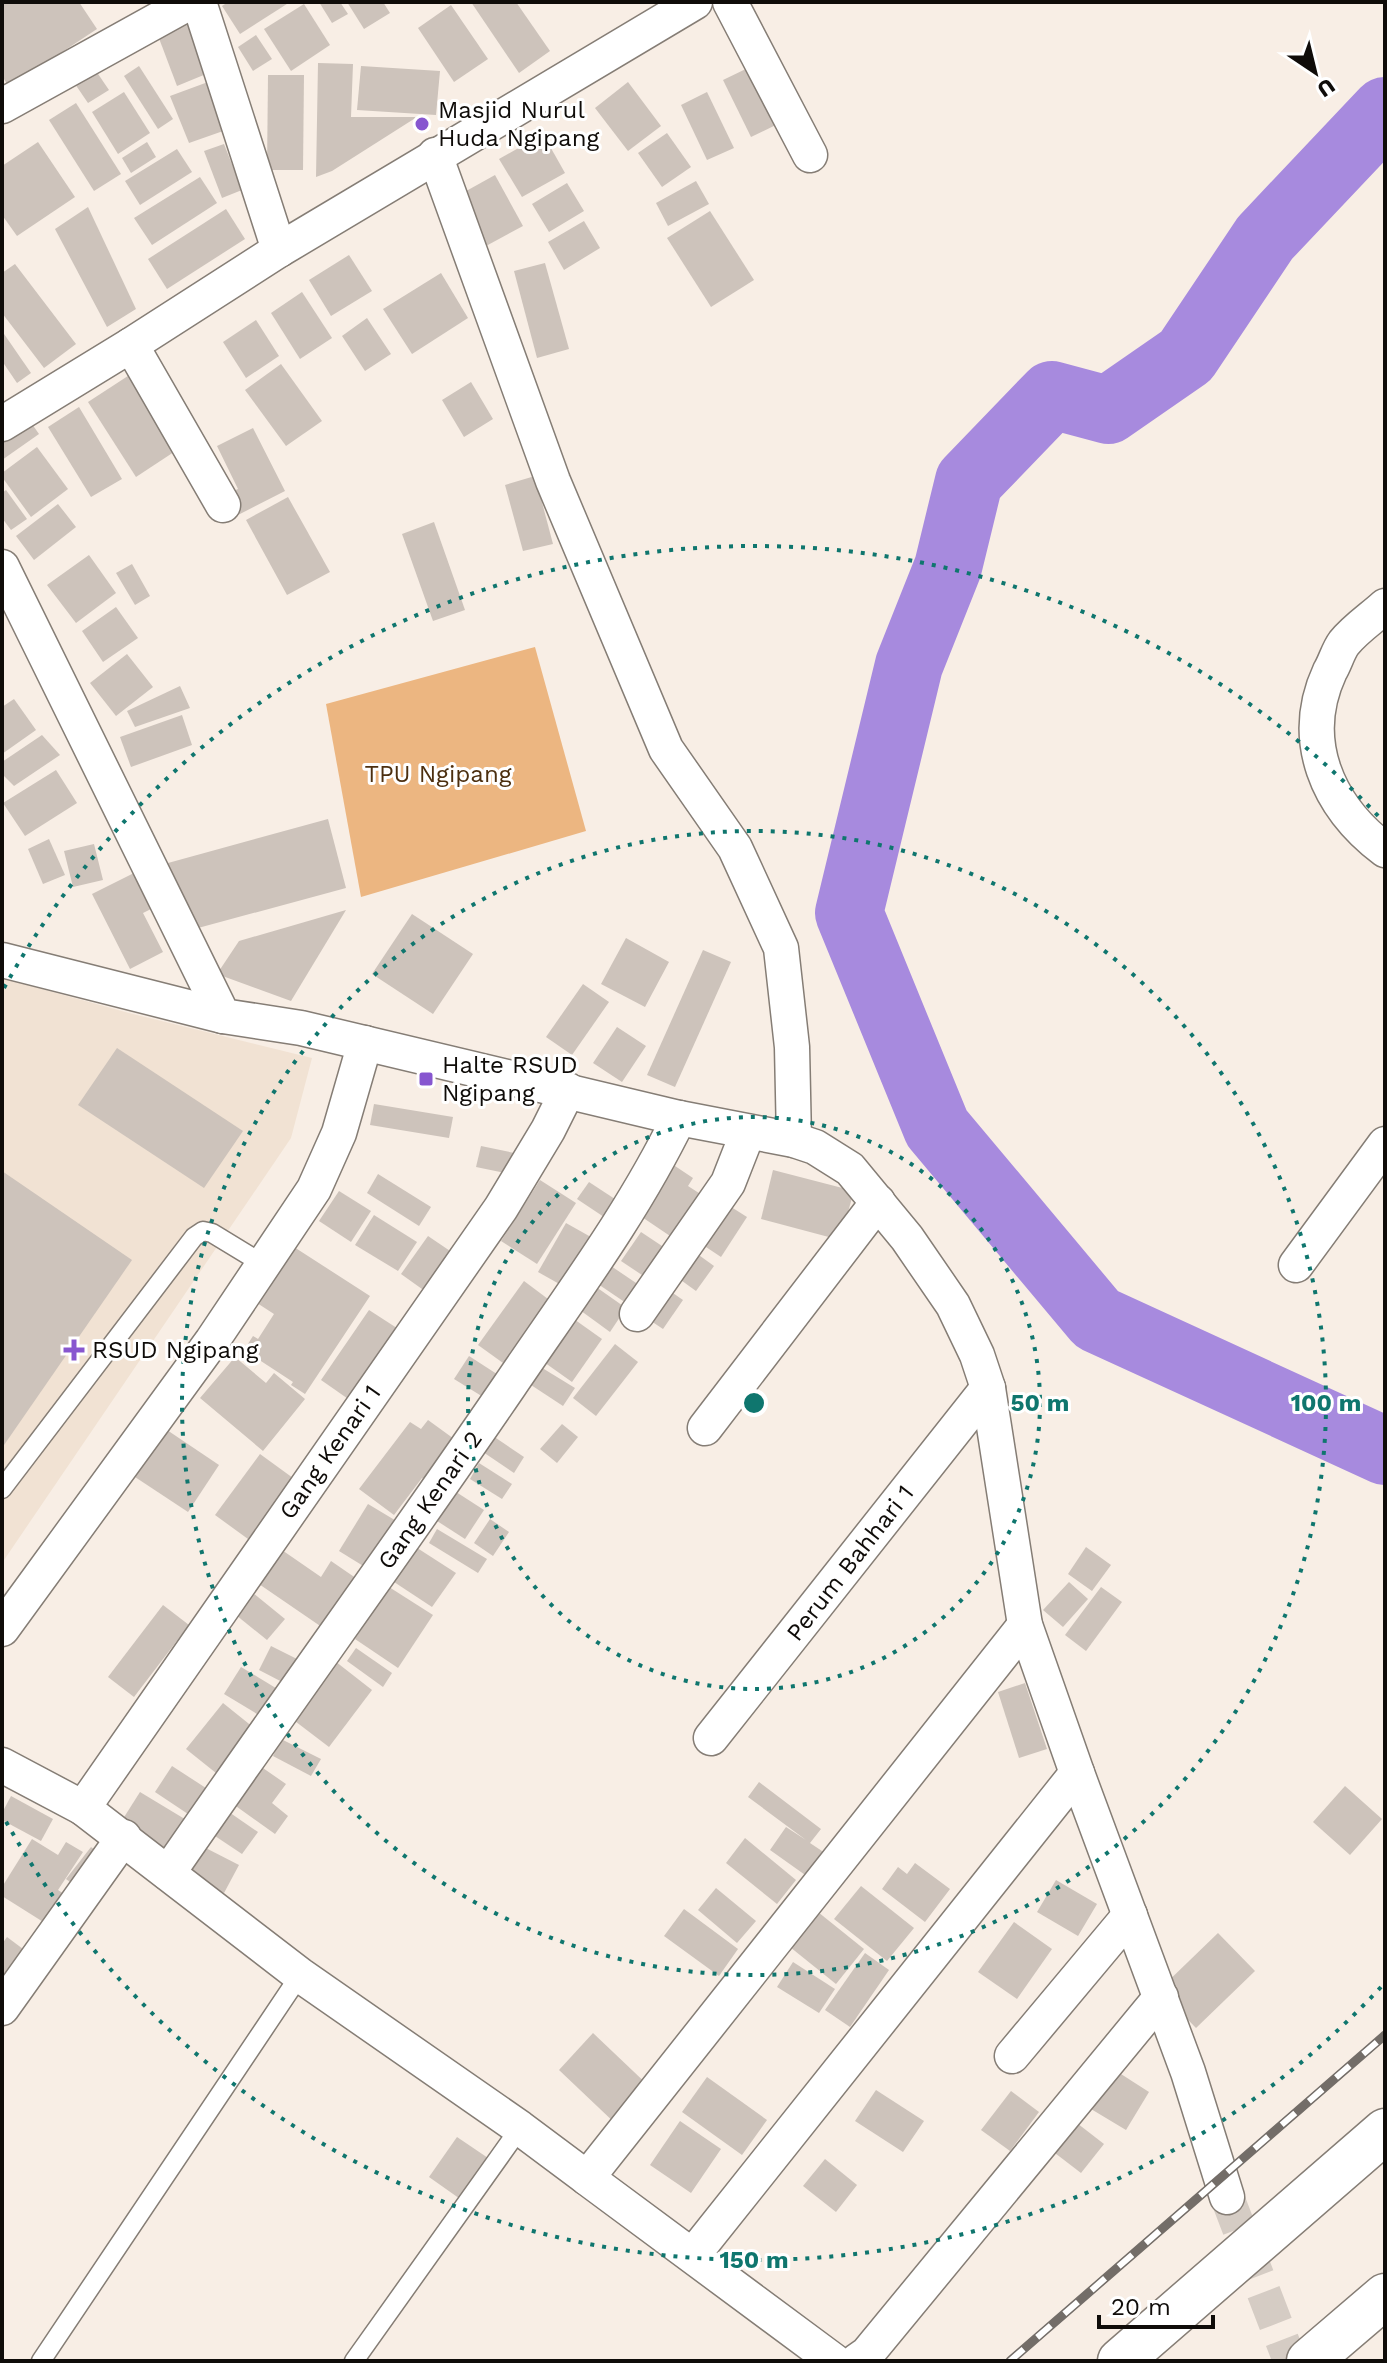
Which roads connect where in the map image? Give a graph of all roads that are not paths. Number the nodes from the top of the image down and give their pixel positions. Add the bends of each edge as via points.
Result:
1 (190, 2) edge
2 (199, 2) edge
3 (695, 2) edge
4 (730, 2) edge
5 (2, 106) edge
6 (435, 155) junction
7 (810, 155) dead end
8 (279, 250) junction
9 (131, 345) junction
10 (2, 424) edge
11 (223, 505) dead end
12 (2, 567) edge
13 (1385, 606) edge
14 (1385, 850) edge
15 (2, 960) edge
16 (223, 1016) junction
17 (365, 1043) junction
18 (568, 1090) junction
19 (679, 1118) junction
20 (748, 1132) junction
21 (794, 1140) junction
22 (1385, 1144) edge
23 (878, 1202) junction
24 (263, 1264) junction
25 (1296, 1265) dead end
26 (637, 1314) dead end
27 (988, 1388) junction
28 (705, 1428) dead end
29 (2, 1489) edge
30 (1025, 1625) junction
31 (2, 1629) edge
32 (711, 1738) dead end
33 (2, 1765) edge
34 (1077, 1773) junction
35 (83, 1808) junction
36 (124, 1837) junction
37 (168, 1873) junction
38 (1130, 1915) junction
39 (300, 1975) junction
40 (1161, 1997) junction
41 (2, 2008) edge
42 (1012, 2056) dead end
43 (520, 2128) junction
44 (1385, 2131) edge
45 (587, 2178) junction
46 (1227, 2197) tunnel mouth
47 (693, 2255) junction
48 (1385, 2296) edge
49 (41, 2361) edge
50 (354, 2361) edge
51 (834, 2361) edge
52 (857, 2361) edge
53 (1120, 2361) edge
54 (1309, 2361) edge

1 - 5 street
2 - 8 street
3 - 6 street
4 - 7 street
6 - 8 street
6 - 21 street via 553,481 666,749 735,848 781,948 792,1047
8 - 9 street
9 - 10 street
9 - 11 street
12 - 16 street
13 - 14 street via 1343,644 1321,691 1316,723 1320,759 1334,797
15 - 16 street
16 - 17 street
17 - 18 street
17 - 24 street via 339,1133 314,1189
18 - 19 street
18 - 35 street, Gang Kenari 1 via 501,1208
19 - 20 street
19 - 37 street, Gang Kenari 2 via 654,1170 607,1242
20 - 21 street
20 - 26 street via 728,1183
21 - 23 street via 850,1169
22 - 25 street
23 - 27 street via 953,1305
23 - 28 street
24 - 29 lane via 212,1233 194,1237
24 - 31 street
27 - 30 street
27 - 32 street, Perum Bahhari 1
30 - 34 street
30 - 45 street
33 - 35 street
34 - 38 street
34 - 47 street
35 - 36 street
36 - 37 street
36 - 41 street
37 - 39 street
38 - 40 street
38 - 42 street
39 - 43 street
39 - 49 lane
40 - 46 street
40 - 52 street
43 - 45 street
43 - 50 lane
44 - 53 highway
45 - 47 street
47 - 51 street
48 - 54 highway

